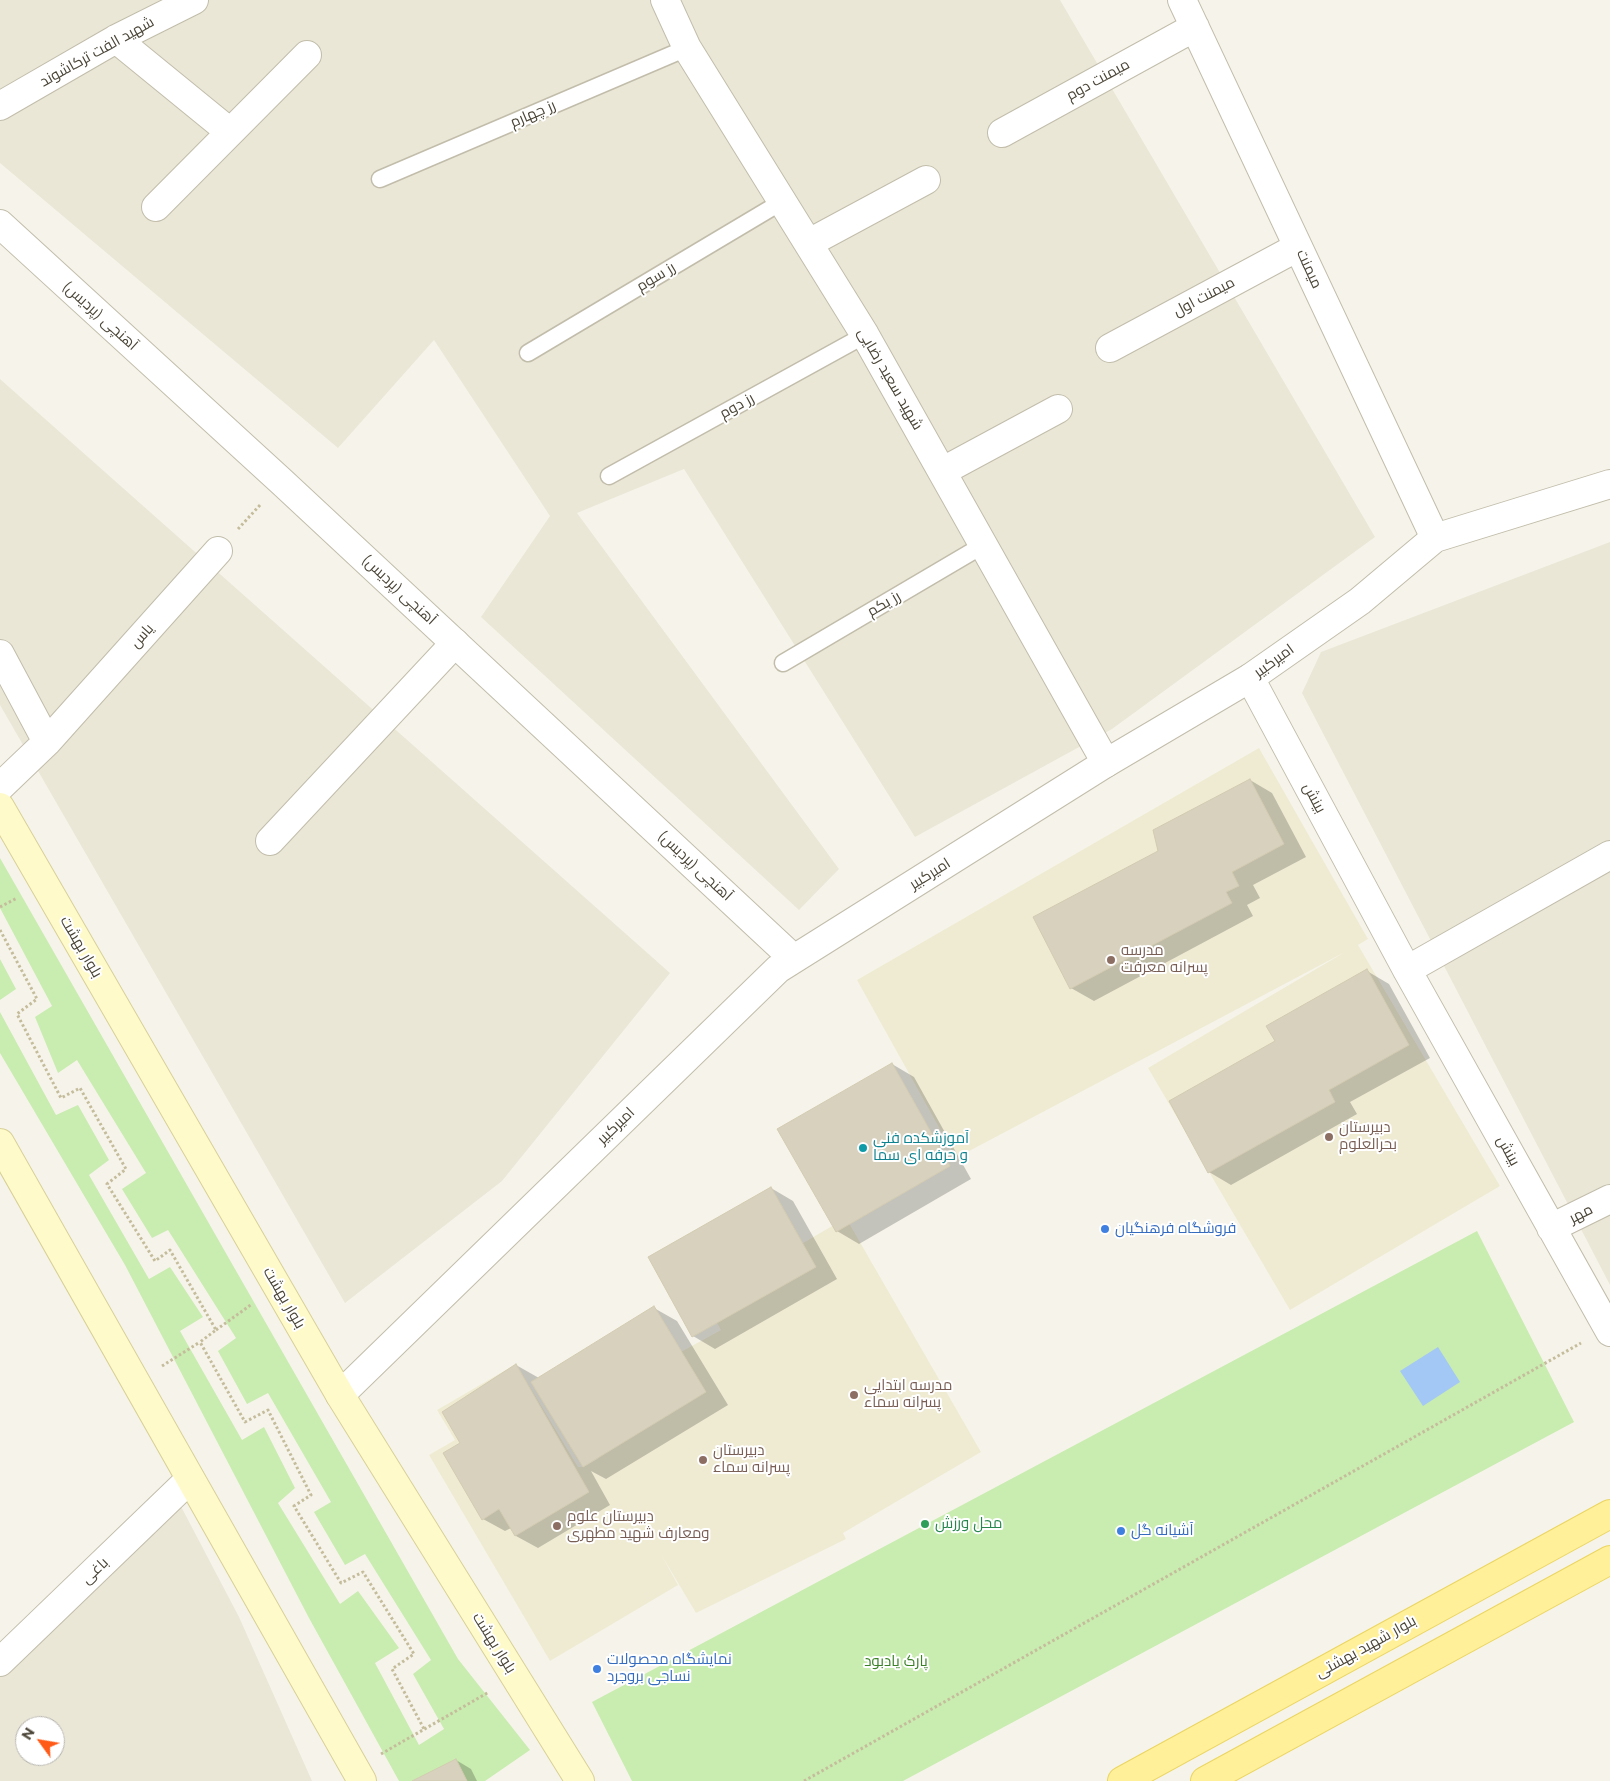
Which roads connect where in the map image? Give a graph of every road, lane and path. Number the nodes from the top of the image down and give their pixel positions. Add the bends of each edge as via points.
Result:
1 (1182, 0) edge
2 (670, 1) edge
3 (186, 2) edge
4 (1195, 27) junction
5 (116, 39) junction
6 (687, 48) junction
7 (307, 55) dead end
8 (0, 106) edge
9 (230, 132) junction
10 (1002, 133) dead end
11 (380, 179) dead end
12 (926, 180) dead end
13 (783, 200) junction
14 (156, 207) dead end
15 (0, 224) edge
16 (809, 243) junction
17 (1298, 247) junction
18 (865, 335) junction
19 (1110, 348) dead end
20 (528, 353) dead end
21 (1058, 409) dead end
22 (943, 471) junction
23 (609, 476) dead end
24 (282, 482) junction
25 (1610, 484) edge
26 (1435, 538) junction
27 (985, 544) junction
28 (218, 551) joint
29 (456, 643) junction
30 (0, 654) edge
31 (783, 663) dead end
32 (1250, 678) junction
33 (47, 742) junction
34 (1106, 763) junction
35 (0, 786) edge
36 (0, 807) edge
37 (270, 841) dead end
38 (1610, 855) edge
39 (0, 930) edge
40 (794, 959) junction
41 (1407, 970) junction
42 (0, 1143) edge
43 (1610, 1199) edge
44 (1551, 1228) junction
45 (277, 1286) junction
46 (216, 1330) junction
47 (1609, 1330) edge
48 (200, 1342) junction
49 (136, 1383) junction
50 (340, 1395) junction
51 (190, 1479) junction
52 (1610, 1514) edge
53 (1610, 1560) edge
54 (0, 1662) edge
55 (515, 1677) junction
56 (424, 1729) junction
57 (359, 1775) edge
58 (573, 1779) edge
59 (804, 1781) edge
60 (1122, 1781) edge
61 (1205, 1781) edge

1 - 4 street, میمنت
2 - 6 street, شهید سعید رضایی
3 - 5 street, شهید الفت ترکاشوند
4 - 10 street, میمنت دوم
4 - 17 street, میمنت
5 - 8 street, شهید الفت ترکاشوند
5 - 9 street
6 - 11 lane, رز چهارم
6 - 13 street, شهید سعید رضایی
7 - 9 street
9 - 14 street
12 - 16 street
13 - 16 street, شهید سعید رضایی
13 - 20 lane, رز سوم
15 - 24 street, آهنچی (پردیس)
16 - 18 street, شهید سعید رضایی
17 - 19 street, میمنت اول
17 - 26 street, میمنت
18 - 22 street, شهید سعید رضایی
18 - 23 lane, رز دوم
21 - 22 street
22 - 27 street, شهید سعید رضایی
24 - 28 path
24 - 29 street, آهنچی (پردیس)
25 - 26 street, امیرکبیر
26 - 32 street, امیرکبیر via 1360,601
27 - 31 lane, رز یکم
27 - 34 street, شهید سعید رضایی
28 - 33 street, یاس
29 - 37 street
29 - 40 street, آهنچی (پردیس)
30 - 33 street
32 - 34 street, امیرکبیر
32 - 41 street, بینش
33 - 35 street, یاس
34 - 40 street, امیرکبیر
36 - 45 main road, بلوار بهشت
38 - 41 street
39 - 46 path via 38,999 17,1014 61,1098 80,1088 126,1169 107,1184 155,1261 170,1250
40 - 50 street, امیرکبیر via 778,969
41 - 44 street, بینش
42 - 49 main road
43 - 44 street, مهر
44 - 47 street, بینش
45 - 46 path
45 - 50 main road, بلوار بهشت
46 - 48 path
47 - 59 path
48 - 49 path
48 - 56 path via 245,1422 268,1410 311,1495 294,1506 341,1583 362,1572 414,1654 392,1669
49 - 51 main road
50 - 55 main road, بلوار بهشت
51 - 54 street, باغی
51 - 57 main road
52 - 60 main road, بلوار شهید بهشتی
53 - 61 main road
55 - 56 path
55 - 58 main road, بلوار بهشت
56 - 57 path

